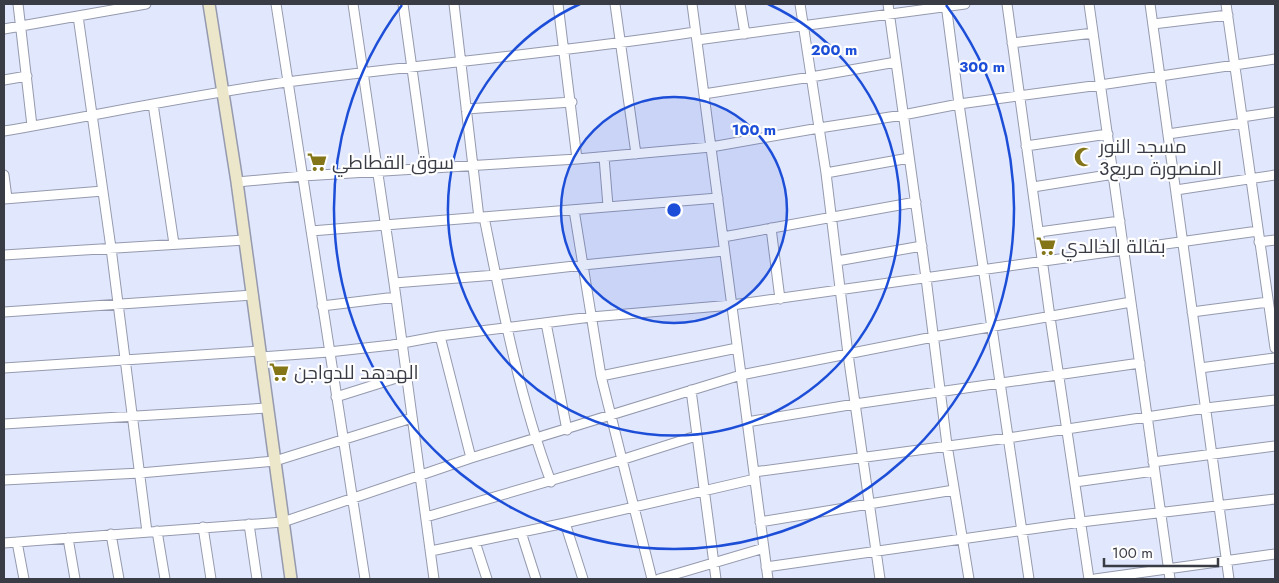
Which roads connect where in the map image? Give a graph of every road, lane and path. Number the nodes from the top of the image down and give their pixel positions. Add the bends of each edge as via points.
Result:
1 (18, 4) edge
2 (146, 4) edge
3 (209, 4) edge
4 (276, 4) edge
5 (353, 4) edge
6 (403, 4) edge
7 (454, 4) edge
8 (558, 4) edge
9 (615, 4) edge
10 (692, 4) edge
11 (740, 4) edge
12 (800, 4) edge
13 (888, 4) edge
14 (965, 4) edge
15 (1007, 4) edge
16 (1088, 4) edge
17 (1150, 4) edge
18 (1226, 4) edge
19 (946, 5) edge
20 (110, 7) edge
21 (889, 14) junction
22 (1228, 15) junction
23 (78, 16) junction
24 (1152, 24) junction
25 (21, 26) junction
26 (803, 26) junction
27 (4, 29) edge
28 (1092, 33) junction
29 (745, 34) junction
30 (696, 36) junction
31 (621, 43) junction
32 (1012, 43) junction
33 (564, 49) junction
34 (1275, 59) edge
35 (460, 62) junction
36 (896, 62) junction
37 (1235, 66) junction
38 (412, 68) junction
39 (364, 74) junction
40 (27, 76) junction
41 (811, 77) junction
42 (1160, 77) junction
43 (4, 80) edge
44 (287, 82) junction
45 (1100, 85) junction
46 (224, 92) junction
47 (704, 94) junction
48 (1020, 96) junction
49 (572, 102) junction
50 (153, 104) junction
51 (959, 104) junction
52 (466, 109) junction
53 (1275, 112) edge
54 (93, 115) junction
55 (903, 115) junction
56 (1242, 120) junction
57 (32, 126) junction
58 (819, 128) junction
59 (4, 131) edge
60 (1108, 134) junction
61 (1168, 134) junction
62 (1026, 146) junction
63 (711, 147) junction
64 (636, 154) junction
65 (604, 157) junction
66 (910, 158) junction
67 (578, 159) junction
68 (472, 166) junction
69 (426, 169) junction
70 (377, 172) junction
71 (826, 173) junction
72 (1114, 174) junction
73 (4, 175) edge
74 (1275, 175) edge
75 (303, 176) junction
76 (1250, 178) junction
77 (237, 182) junction
78 (1033, 187) junction
79 (1176, 190) junction
80 (103, 191) junction
81 (718, 198) junction
82 (5, 199) edge
83 (916, 202) junction
84 (608, 206) junction
85 (574, 210) junction
86 (481, 217) junction
87 (832, 218) junction
88 (1120, 221) junction
89 (386, 226) junction
90 (771, 228) junction
91 (311, 231) junction
92 (1258, 231) junction
93 (1039, 232) junction
94 (723, 237) junction
95 (245, 240) junction
96 (1275, 240) edge
97 (1183, 242) junction
98 (1260, 242) junction
99 (174, 244) junction
100 (922, 246) junction
101 (111, 248) junction
102 (1124, 250) junction
103 (724, 251) junction
104 (4, 255) edge
105 (837, 260) junction
106 (1043, 262) junction
107 (583, 264) junction
108 (985, 270) junction
109 (496, 275) junction
110 (926, 278) junction
111 (394, 283) junction
112 (841, 291) junction
113 (253, 295) junction
114 (396, 297) junction
115 (780, 299) junction
116 (1131, 302) junction
117 (1268, 302) junction
118 (117, 304) junction
119 (732, 305) junction
120 (322, 306) junction
121 (4, 312) edge
122 (1192, 312) junction
123 (1050, 316) junction
124 (591, 317) junction
125 (546, 323) junction
126 (993, 326) junction
127 (506, 328) junction
128 (440, 336) junction
129 (933, 337) junction
130 (402, 343) junction
131 (1275, 344) edge
132 (737, 348) junction
133 (329, 352) junction
134 (260, 354) junction
135 (848, 354) junction
136 (1275, 358) edge
137 (124, 360) junction
138 (1140, 363) junction
139 (4, 368) edge
140 (1200, 368) junction
141 (406, 375) junction
142 (741, 375) junction
143 (1059, 375) junction
144 (601, 376) junction
145 (1000, 383) junction
146 (691, 390) junction
147 (941, 392) junction
148 (336, 397) junction
149 (1275, 400) edge
150 (855, 404) junction
151 (268, 408) junction
152 (1206, 408) junction
153 (610, 415) junction
154 (133, 417) junction
155 (412, 418) junction
156 (1147, 418) junction
157 (747, 422) junction
158 (4, 424) edge
159 (567, 430) junction
160 (1067, 430) junction
161 (696, 436) junction
162 (1008, 438) junction
163 (343, 439) junction
164 (535, 440) junction
165 (947, 445) junction
166 (1275, 446) edge
167 (1212, 456) junction
168 (471, 458) junction
169 (862, 458) junction
170 (621, 460) junction
171 (275, 461) junction
172 (1154, 467) junction
173 (140, 472) junction
174 (420, 476) junction
175 (754, 476) junction
176 (4, 480) edge
177 (551, 482) junction
178 (1075, 482) junction
179 (703, 490) junction
180 (954, 490) junction
181 (353, 498) junction
182 (1275, 499) edge
183 (869, 505) junction
184 (1219, 506) junction
185 (635, 507) junction
186 (1160, 512) junction
187 (426, 517) junction
188 (283, 522) junction
189 (760, 522) junction
190 (1081, 522) junction
191 (565, 523) junction
192 (250, 524) junction
193 (203, 527) junction
194 (152, 531) junction
195 (1021, 531) junction
196 (521, 532) junction
197 (111, 534) junction
198 (68, 538) junction
199 (963, 540) junction
200 (17, 542) junction
201 (475, 542) junction
202 (4, 543) edge
203 (764, 548) junction
204 (430, 552) junction
205 (876, 552) junction
206 (1275, 554) edge
207 (1227, 560) junction
208 (713, 564) junction
209 (766, 567) junction
210 (1169, 568) junction
211 (24, 579) edge
212 (75, 579) edge
213 (120, 579) edge
214 (165, 579) edge
215 (211, 579) edge
216 (257, 579) edge
217 (291, 579) edge
218 (365, 579) edge
219 (434, 579) edge
220 (487, 579) edge
221 (536, 579) edge
222 (584, 579) edge
223 (652, 579) edge
224 (659, 579) edge
225 (716, 579) edge
226 (768, 579) edge
227 (880, 579) edge
228 (969, 579) edge
229 (1029, 579) edge
230 (1089, 579) edge
231 (1095, 579) edge
232 (1170, 579) edge
233 (1229, 579) edge

1 - 25 street
2 - 20 street
3 - 46 street
4 - 44 street
5 - 39 street
6 - 38 street
7 - 35 street
8 - 33 street
9 - 31 street
10 - 30 street
11 - 29 street
12 - 26 street
13 - 21 street
14 - 19 street
15 - 32 street
16 - 28 street
17 - 24 street
18 - 22 street
19 - 21 street
19 - 51 street
20 - 23 street
21 - 26 street
21 - 36 street
22 - 24 street
22 - 37 street
23 - 25 street
23 - 54 street
24 - 42 street
25 - 27 street
25 - 40 street
26 - 29 street
26 - 41 street
28 - 32 street
28 - 45 street
29 - 30 street
30 - 31 street
30 - 47 street
31 - 33 street
31 - 64 street
32 - 48 street
33 - 35 street
33 - 49 street
34 - 37 street
35 - 38 street
35 - 52 street
36 - 41 street
36 - 55 street
37 - 42 street
37 - 56 street
38 - 39 street
38 - 69 street
39 - 44 street
39 - 70 street
40 - 43 street
40 - 57 street
41 - 47 street
41 - 58 street
42 - 45 street
42 - 61 street
44 - 46 street
44 - 75 street
45 - 48 street
45 - 60 street
46 - 50 street
46 - 77 street
47 - 63 street
48 - 51 street
48 - 62 street
49 - 52 street
49 - 67 street
50 - 54 street
50 - 99 street
51 - 55 street
51 - 108 street
52 - 68 street
53 - 56 street
54 - 57 street
54 - 80 street
55 - 58 street
55 - 66 street
56 - 61 street
56 - 76 street
57 - 59 street
58 - 63 street
58 - 71 street
60 - 62 street
60 - 72 street
61 - 79 street
62 - 78 street
63 - 64 street
63 - 81 street
64 - 65 street
65 - 67 street
65 - 84 street
66 - 71 street
66 - 83 street
67 - 68 street
68 - 69 street
68 - 86 street
69 - 70 street
70 - 75 street
70 - 89 street
71 - 87 street
72 - 78 street
72 - 88 street
73 - 82 street
74 - 76 street
75 - 77 street
75 - 91 street
76 - 79 street
76 - 92 street
77 - 95 street
78 - 93 street
79 - 97 street
80 - 82 street
80 - 101 street
81 - 84 street
81 - 94 street
83 - 87 street
83 - 100 street
84 - 85 street
85 - 86 street
85 - 107 street
86 - 89 street
86 - 109 street
87 - 90 street
87 - 105 street
88 - 93 street
88 - 102 street
89 - 91 street
89 - 111 street
90 - 94 street
90 - 115 street
91 - 120 street
92 - 97 street
92 - 98 street
93 - 106 street
94 - 103 street
95 - 99 street
95 - 113 street
96 - 98 street
97 - 102 street
97 - 122 street
98 - 117 street
99 - 101 street
100 - 105 street
100 - 110 street
101 - 104 street
101 - 118 street
102 - 106 street
102 - 116 street
103 - 107 street
103 - 119 street
105 - 112 street
106 - 108 street
106 - 123 street
107 - 109 street
107 - 124 street
108 - 110 street
108 - 126 street
109 - 111 street
109 - 127 street
110 - 112 street
110 - 129 street
111 - 114 street
112 - 115 street
112 - 135 street
113 - 118 street
113 - 134 street
114 - 120 street
114 - 130 street
115 - 119 street
116 - 123 street
116 - 138 street
117 - 122 street
117 - 131 street
118 - 121 street
118 - 137 street
119 - 124 street
119 - 132 street
120 - 133 street
122 - 140 street
123 - 126 street
123 - 143 street
124 - 125 street
124 - 144 street
125 - 127 street
125 - 159 street
126 - 129 street
126 - 145 street
127 - 128 street
127 - 164 street
128 - 130 street
128 - 168 street
129 - 135 street
129 - 147 street
130 - 133 street
130 - 141 street
132 - 142 street
132 - 144 street
133 - 134 street
133 - 148 street
134 - 137 street
134 - 151 street
135 - 142 street
135 - 150 street
136 - 140 street
137 - 139 street
137 - 154 street
138 - 143 street
138 - 156 street
140 - 152 street
141 - 148 street
141 - 155 street
142 - 146 street
142 - 157 street
143 - 145 street
143 - 160 street
144 - 153 street
145 - 147 street
145 - 162 street
146 - 153 street
146 - 161 street
147 - 150 street
147 - 165 street
148 - 163 street
149 - 152 street
150 - 157 street
150 - 169 street
151 - 154 street
151 - 171 street
152 - 156 street
152 - 167 street
153 - 159 street
153 - 170 street
154 - 158 street
154 - 173 street
155 - 163 street
155 - 174 street
156 - 160 street
156 - 172 street
157 - 175 street
159 - 164 street
160 - 162 street
160 - 178 street
161 - 170 street
161 - 179 street
162 - 165 street
162 - 195 street
163 - 171 street
163 - 181 street
164 - 168 street
164 - 177 street
165 - 169 street
165 - 180 street
166 - 167 street
167 - 172 street
167 - 184 street
168 - 174 street
169 - 175 street
169 - 183 street
170 - 177 street
170 - 185 street
171 - 173 street
171 - 188 street
172 - 178 street
172 - 186 street
173 - 176 street
173 - 194 street
174 - 181 street
174 - 187 street
175 - 179 street
175 - 189 street
177 - 187 street
178 - 190 street
179 - 185 street
179 - 208 street
180 - 183 street
180 - 199 street
181 - 188 street
181 - 218 street
182 - 184 street
183 - 189 street
183 - 205 street
184 - 186 street
184 - 207 street
185 - 191 street
185 - 223 street
186 - 190 street
186 - 210 street
187 - 204 street
188 - 192 street
188 - 217 street
189 - 203 street
190 - 195 street
190 - 230 street
191 - 196 street
191 - 222 street
192 - 193 street
192 - 216 street
193 - 194 street
193 - 215 street
194 - 197 street
194 - 214 street
195 - 199 street
195 - 229 street
196 - 201 street
196 - 221 street
197 - 198 street
197 - 213 street
198 - 200 street
198 - 212 street
199 - 205 street
199 - 228 street
200 - 202 street
200 - 211 street
201 - 204 street
201 - 220 street
203 - 208 street
203 - 209 street
204 - 219 street
205 - 209 street
205 - 227 street
206 - 207 street
207 - 210 street
207 - 233 street
208 - 224 street
208 - 225 street
209 - 226 street
210 - 231 street
210 - 232 street

